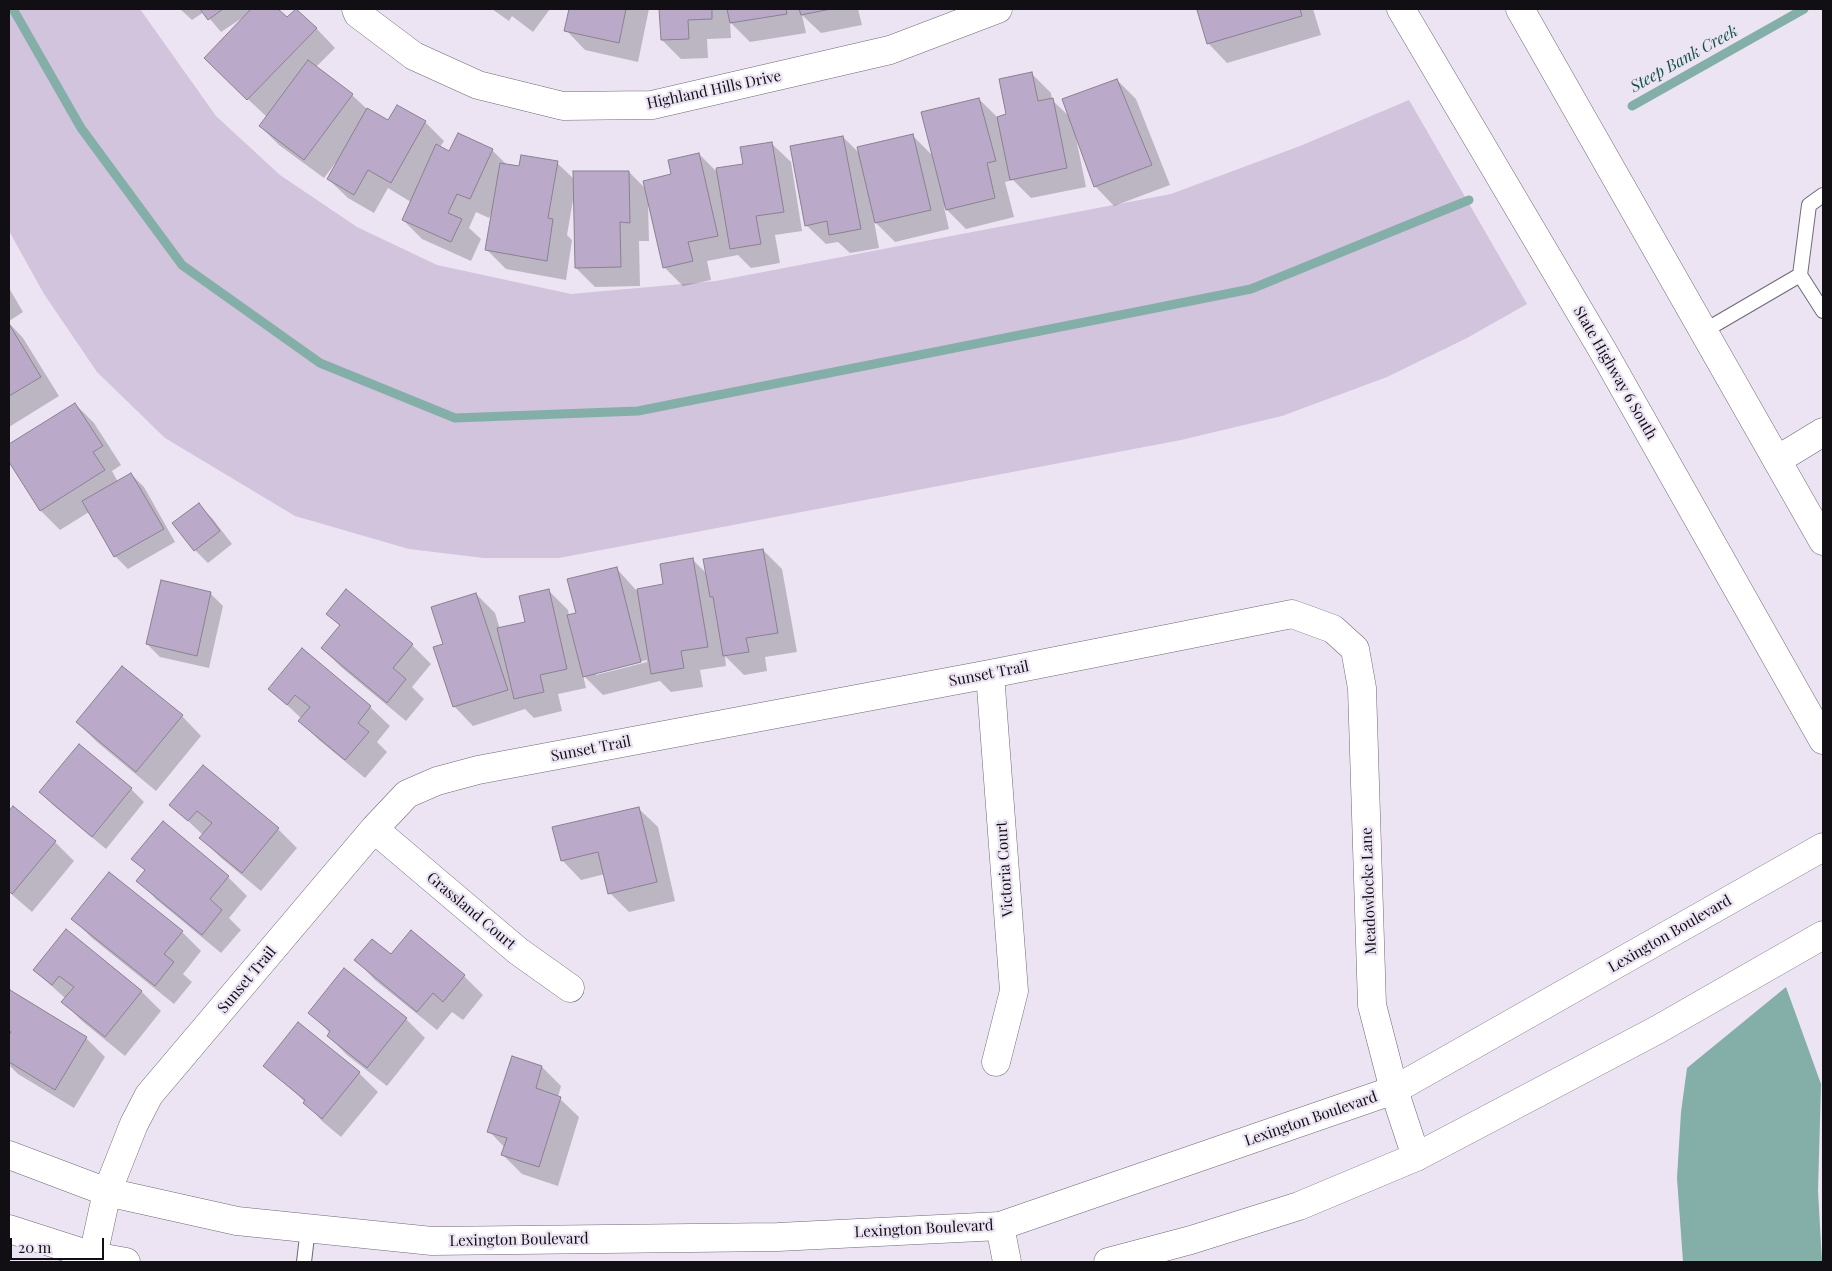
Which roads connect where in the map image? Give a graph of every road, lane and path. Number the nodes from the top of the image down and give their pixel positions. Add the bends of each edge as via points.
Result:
1 (356, 9) edge
2 (998, 9) edge
3 (1401, 9) edge
4 (1520, 9) edge
5 (1823, 195) edge
6 (1800, 275) junction
7 (1823, 311) edge
8 (1704, 332) junction
9 (1823, 432) edge
10 (1777, 460) junction
11 (1823, 541) edge
12 (1333, 629) joint
13 (990, 674) junction
14 (1823, 740) edge
15 (374, 829) junction
16 (1823, 847) edge
17 (1823, 935) edge
18 (570, 988) dead end
19 (996, 1062) dead end
20 (1394, 1090) junction
21 (9, 1155) edge
22 (1416, 1158) junction
23 (107, 1192) junction
24 (1000, 1226) junction
25 (308, 1228) junction
26 (9, 1229) edge
27 (94, 1256) junction
28 (126, 1262) edge
29 (304, 1262) edge
30 (1007, 1262) edge
31 (1108, 1262) edge

1 - 2 main road, Highland Hills Drive via 358,14 414,56 478,85 563,106 662,103 890,50
3 - 14 main road, State Highway 6 South via 1603,351
4 - 8 main road
5 - 6 lane via 1810,205
6 - 7 lane
6 - 8 lane
8 - 10 main road
9 - 10 main road
10 - 11 main road
12 - 13 main road, Sunset Trail via 1292,614
12 - 20 main road, Meadowlocke Lane via 1355,649 1362,688 1372,1004
13 - 15 main road, Sunset Trail via 478,770 437,781 407,794
13 - 19 main road, Victoria Court via 1014,991
15 - 18 main road, Grassland Court via 518,951
15 - 23 main road, Sunset Trail via 149,1095
16 - 20 main road, Lexington Boulevard
17 - 22 main road via 1657,1030
20 - 22 main road, Meadowlocke Lane
20 - 24 main road, Lexington Boulevard
21 - 23 main road, Lexington Boulevard
22 - 31 main road via 1299,1206
23 - 25 main road, Lexington Boulevard via 237,1221
23 - 27 main road, Sunset Trail
24 - 25 main road, Lexington Boulevard via 778,1237 432,1241
24 - 30 main road
25 - 29 lane
26 - 27 main road
27 - 28 main road

